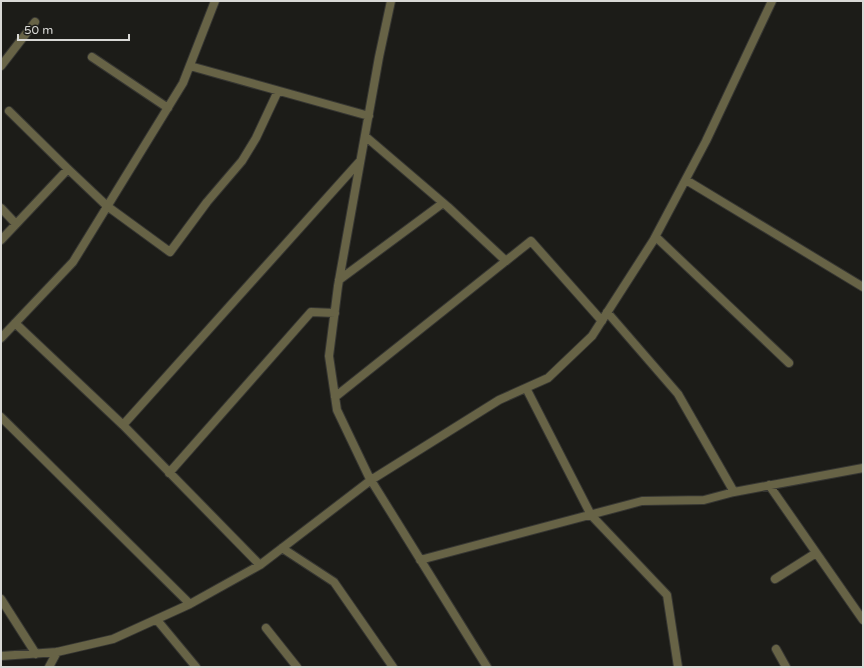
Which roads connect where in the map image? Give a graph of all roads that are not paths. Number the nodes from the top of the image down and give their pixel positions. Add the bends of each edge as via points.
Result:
1 (215, 1) edge
2 (390, 1) edge
3 (772, 1) edge
4 (35, 22) dead end
5 (92, 56) dead end
6 (1, 66) edge
7 (190, 66) junction
8 (278, 91) junction
9 (168, 108) junction
10 (9, 110) dead end
11 (368, 116) junction
12 (365, 136) junction
13 (360, 161) junction
14 (68, 170) junction
15 (686, 180) junction
16 (443, 203) junction
17 (108, 206) junction
18 (1, 208) edge
19 (16, 224) junction
20 (656, 237) junction
21 (1, 240) edge
22 (506, 261) junction
23 (339, 280) junction
24 (863, 287) edge
25 (607, 312) junction
26 (335, 313) junction
27 (602, 321) junction
28 (15, 323) junction
29 (1, 338) edge
30 (789, 363) dead end
31 (526, 388) junction
32 (335, 397) junction
33 (1, 416) edge
34 (123, 425) junction
35 (863, 468) edge
36 (169, 473) junction
37 (371, 480) junction
38 (769, 486) junction
39 (734, 492) junction
40 (591, 515) junction
41 (282, 548) junction
42 (816, 553) junction
43 (420, 560) junction
44 (260, 565) junction
45 (775, 579) dead end
46 (1, 599) edge
47 (190, 604) junction
48 (156, 620) junction
49 (863, 620) edge
50 (266, 628) dead end
51 (776, 649) dead end
52 (57, 652) junction
53 (36, 654) junction
54 (1, 656) edge
55 (49, 667) edge
56 (196, 667) edge
57 (297, 667) edge
58 (393, 667) edge
59 (487, 667) edge
60 (678, 667) edge
61 (786, 667) edge

1 - 7 street
2 - 11 street
3 - 15 street
4 - 6 street
5 - 9 street
7 - 8 street
7 - 9 street
8 - 11 street
8 - 17 street via 242,161 207,202 170,252
9 - 17 street
10 - 14 street
11 - 12 street
12 - 13 street
12 - 16 street
13 - 23 street
13 - 34 street
14 - 17 street
14 - 19 street
15 - 20 street
15 - 24 street
16 - 22 street
16 - 23 street
17 - 28 street via 73,262
18 - 19 street
19 - 21 street
20 - 25 street
20 - 30 street
22 - 27 street via 531,241
22 - 32 street
23 - 26 street
25 - 27 street
25 - 39 street via 678,394
26 - 32 street via 329,356
26 - 36 street via 311,312
27 - 31 street via 592,336 548,378
28 - 29 street
28 - 34 street
31 - 37 street via 499,400
31 - 40 street
32 - 37 street via 337,410
33 - 47 street
34 - 36 street
35 - 38 street
36 - 44 street
37 - 41 street
37 - 43 street
38 - 39 street
38 - 42 street
39 - 40 street via 704,500 642,501
40 - 43 street
40 - 60 street via 667,595
41 - 44 street
41 - 58 street via 334,582
42 - 45 street
42 - 49 street
43 - 59 street
44 - 47 street
46 - 53 street
47 - 48 street
48 - 52 street via 113,639
48 - 56 street
50 - 57 street
51 - 61 street
52 - 53 street
52 - 55 street
53 - 54 street

